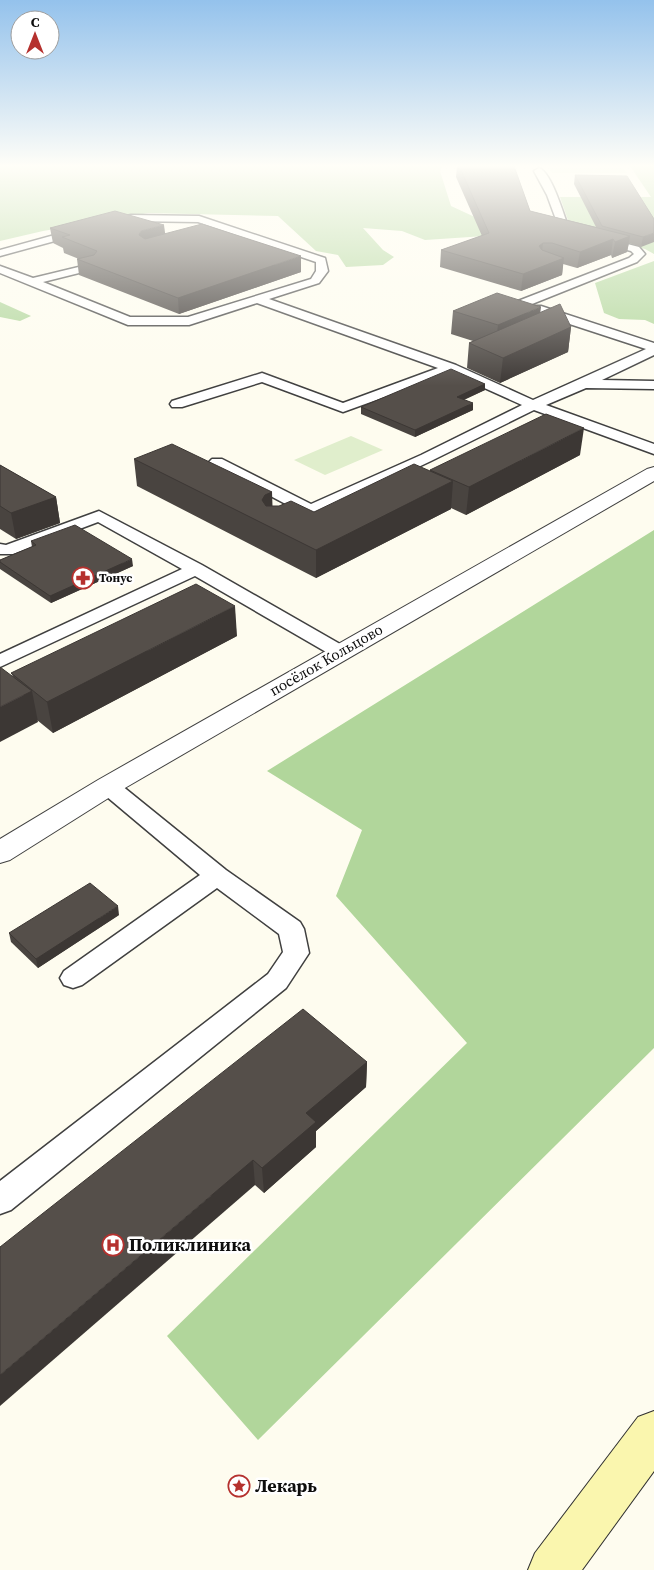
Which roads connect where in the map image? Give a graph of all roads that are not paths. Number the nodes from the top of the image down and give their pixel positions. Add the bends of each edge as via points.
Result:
1 (50, 239) edge
2 (259, 239) edge
3 (599, 239) edge
4 (0, 253) edge
5 (91, 267) edge
6 (0, 269) edge
7 (571, 272) edge
8 (588, 278) junction
9 (31, 282) junction
10 (257, 299) junction
11 (654, 348) edge
12 (451, 368) junction
13 (583, 384) junction
14 (654, 385) edge
15 (177, 404) dead end
16 (533, 405) junction
17 (654, 449) edge
18 (217, 462) dead end
19 (654, 473) edge
20 (311, 510) junction
21 (274, 528) edge
22 (0, 549) edge
23 (196, 569) junction
24 (340, 652) junction
25 (0, 660) edge
26 (108, 786) junction
27 (0, 853) edge
28 (218, 876) junction
29 (72, 978) dead end
30 (0, 1200) edge
31 (654, 1433) edge
32 (552, 1570) edge

1 - 4 lane
2 - 10 lane via 321,260 322,271 315,281
3 - 8 lane via 635,249 640,254
5 - 9 lane
6 - 9 lane
7 - 8 lane
8 - 11 lane via 522,304
9 - 10 lane via 128,321 189,321
10 - 12 lane
11 - 13 lane
12 - 15 lane via 343,408 262,376
12 - 16 lane
13 - 14 lane
13 - 16 lane
16 - 17 lane
16 - 20 lane
18 - 20 lane
19 - 24 street, посёлок Кольцово
20 - 21 lane
22 - 23 lane via 7,550 99,516
23 - 24 lane
23 - 25 lane
24 - 26 street, посёлок Кольцово
26 - 27 street, посёлок Кольцово
26 - 28 lane
28 - 29 lane
28 - 30 lane via 291,929 296,953 277,981
31 - 32 main road

